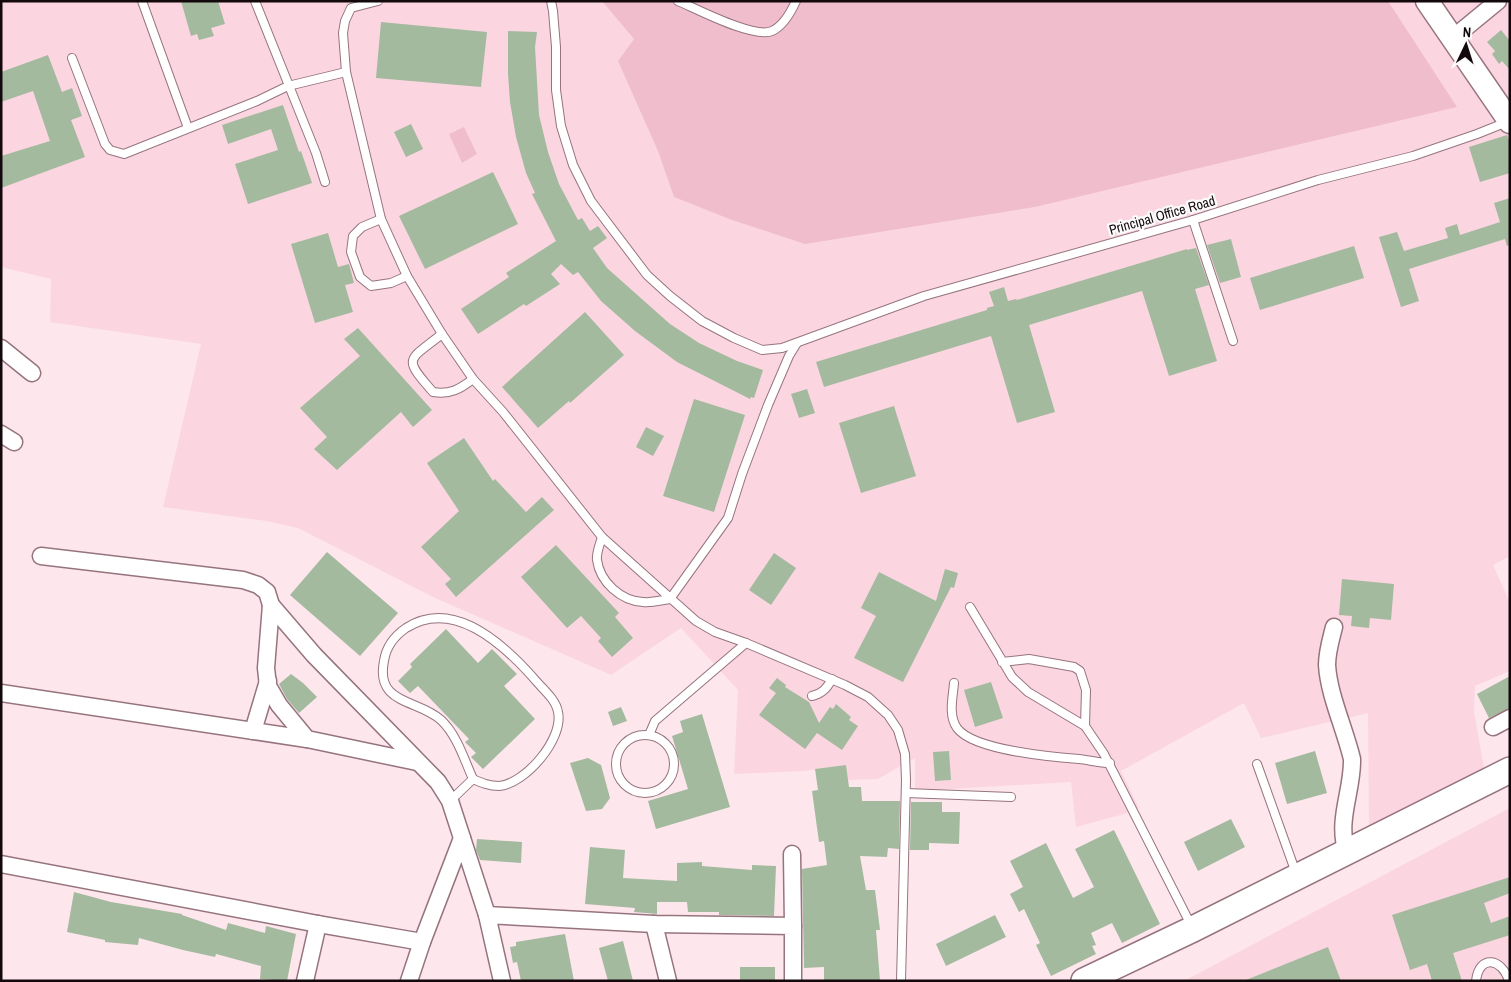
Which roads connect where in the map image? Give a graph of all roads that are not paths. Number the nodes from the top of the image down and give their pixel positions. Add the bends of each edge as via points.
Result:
1 (142, 1) edge
2 (255, 1) edge
3 (378, 1) edge
4 (551, 1) edge
5 (678, 1) edge
6 (796, 1) edge
7 (1498, 1) edge
8 (1430, 2) edge
9 (1453, 38) junction
10 (72, 58) dead end
11 (346, 72) junction
12 (288, 86) junction
13 (1509, 122) edge
14 (188, 128) junction
15 (325, 182) dead end
16 (381, 219) junction
17 (1193, 220) junction
18 (407, 276) junction
19 (442, 334) junction
20 (1233, 341) dead end
21 (796, 343) junction
22 (1, 348) edge
23 (32, 373) dead end
24 (474, 379) junction
25 (602, 537) junction
26 (40, 556) dead end
27 (670, 599) junction
28 (271, 605) junction
29 (970, 607) dead end
30 (1334, 627) dead end
31 (746, 643) junction
32 (1002, 662) junction
33 (832, 679) junction
34 (268, 681) junction
35 (954, 682) dead end
36 (1, 693) edge
37 (812, 696) dead end
38 (1510, 718) edge
39 (1085, 726) junction
40 (1493, 727) dead end
41 (254, 731) junction
42 (649, 735) junction
43 (307, 739) junction
44 (464, 760) junction
45 (417, 762) junction
46 (474, 762) dead end
47 (1110, 764) junction
48 (1256, 764) dead end
49 (1507, 778) edge
50 (474, 779) junction
51 (906, 793) junction
52 (1011, 797) dead end
53 (450, 802) junction
54 (462, 838) junction
55 (1347, 852) junction
56 (792, 854) dead end
57 (1, 864) edge
58 (1297, 877) junction
59 (486, 915) junction
60 (318, 924) junction
61 (654, 924) junction
62 (793, 926) junction
63 (1193, 930) junction
64 (422, 942) junction
65 (304, 981) edge
66 (409, 981) edge
67 (502, 981) edge
68 (668, 981) edge
69 (793, 981) edge
70 (901, 981) edge
71 (1084, 981) edge
72 (1123, 981) edge
73 (1476, 981) edge
74 (1509, 981) edge

1 - 14 lane
2 - 12 lane
3 - 11 lane via 351,8 347,14 344,33
4 - 21 lane, Principal Office Road via 556,90 562,126 573,165 591,201 647,275 702,321 762,350
5 - 6 lane via 759,33 772,30 783,22
7 - 9 street
8 - 9 street
9 - 13 street
10 - 14 lane via 110,150 124,154
11 - 12 lane
11 - 16 lane
12 - 14 lane
12 - 15 lane
13 - 17 lane, Principal Office Road via 1413,156 1318,180
16 - 18 lane
16 - 18 lane via 362,227 353,236 351,252 360,277 371,286
17 - 20 lane
17 - 21 lane, Principal Office Road via 924,296
18 - 19 lane
19 - 24 lane
19 - 24 lane via 414,356 413,369 433,392 440,394 450,393
21 - 27 lane via 768,405 728,518
22 - 23 street
24 - 25 lane
25 - 27 lane
25 - 27 lane via 596,558 600,574 622,597 643,602
26 - 28 street via 243,580 267,592
27 - 31 lane via 715,632
28 - 34 street via 266,668
28 - 45 street via 314,655
29 - 32 lane
30 - 55 street via 1327,664 1352,759 1343,831
31 - 33 lane
31 - 42 lane via 655,721
32 - 39 lane via 1028,692
32 - 39 lane via 1029,659 1074,667 1080,671 1086,690
33 - 37 lane via 819,695
33 - 51 lane via 868,697 888,714 898,730 905,754
34 - 41 street
34 - 43 street via 278,705
35 - 47 lane via 953,718 958,729 971,738 1029,755
36 - 41 street
38 - 40 street
39 - 47 lane
41 - 43 street
42 - 42 lane via 666,743 674,760 674,770 664,786 646,793 628,787 617,772 616,762 618,753 630,739
43 - 45 street
44 - 46 lane
44 - 50 lane
44 - 50 lane via 451,732 440,719 402,701 388,690 384,681 382,668 386,649 398,634 415,622 434,618 453,620 496,641 524,667 558,711 559,724 554,738 537,762 517,780 488,785
45 - 53 street via 438,782
47 - 63 lane
48 - 58 lane
49 - 55 main road
49 - 72 main road via 1408,840
50 - 53 lane
51 - 52 lane
51 - 70 lane
53 - 54 street
54 - 59 street
54 - 64 street
55 - 58 main road
56 - 62 street
57 - 60 street
58 - 63 main road
59 - 61 street
59 - 67 street
60 - 64 street
60 - 65 street
61 - 62 street
61 - 68 street
62 - 69 street
63 - 71 main road
64 - 66 street
73 - 74 lane via 1477,971 1484,964 1493,962 1500,964

